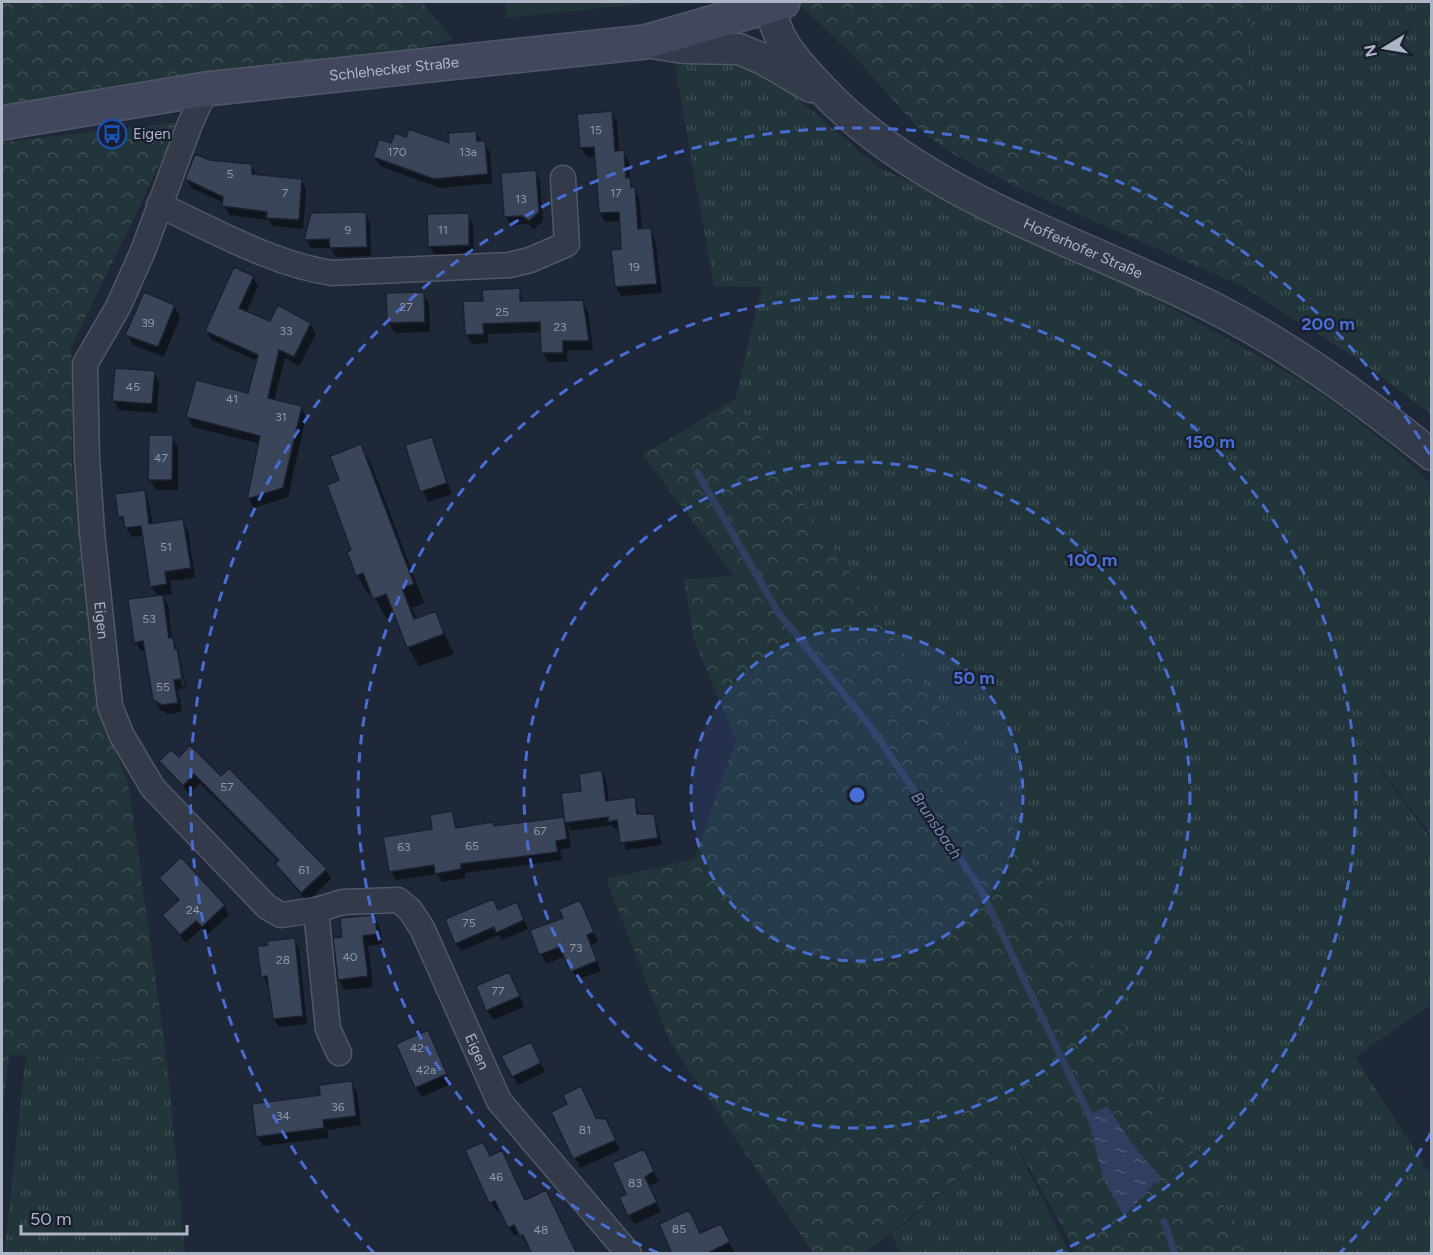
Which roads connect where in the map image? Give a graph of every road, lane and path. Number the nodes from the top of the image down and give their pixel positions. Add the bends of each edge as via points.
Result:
1 (776, 4) edge
2 (645, 42) junction
3 (206, 89) junction
4 (832, 100) junction
5 (2, 123) edge
6 (563, 178) dead end
7 (159, 205) junction
8 (1431, 455) edge
9 (316, 910) junction
10 (339, 1053) dead end
11 (629, 1254) edge

1 - 2 main road, Schlehecker Straße
1 - 4 street, Hofferhofer Straße via 782,40
2 - 3 main road, Schlehecker Straße
2 - 4 street via 739,50 763,59
3 - 5 main road, Schlehecker Straße
3 - 7 street, Eigen
4 - 8 street, Hofferhofer Straße via 869,134 939,181 1238,321 1347,389
6 - 7 street via 567,244 509,265 332,273 311,270
7 - 9 street, Eigen via 118,307 86,364 92,532 110,706 122,736 153,788 267,907 282,915
9 - 10 street via 328,1029
9 - 11 street, Eigen via 343,902 398,900 410,910 422,928 500,1101

